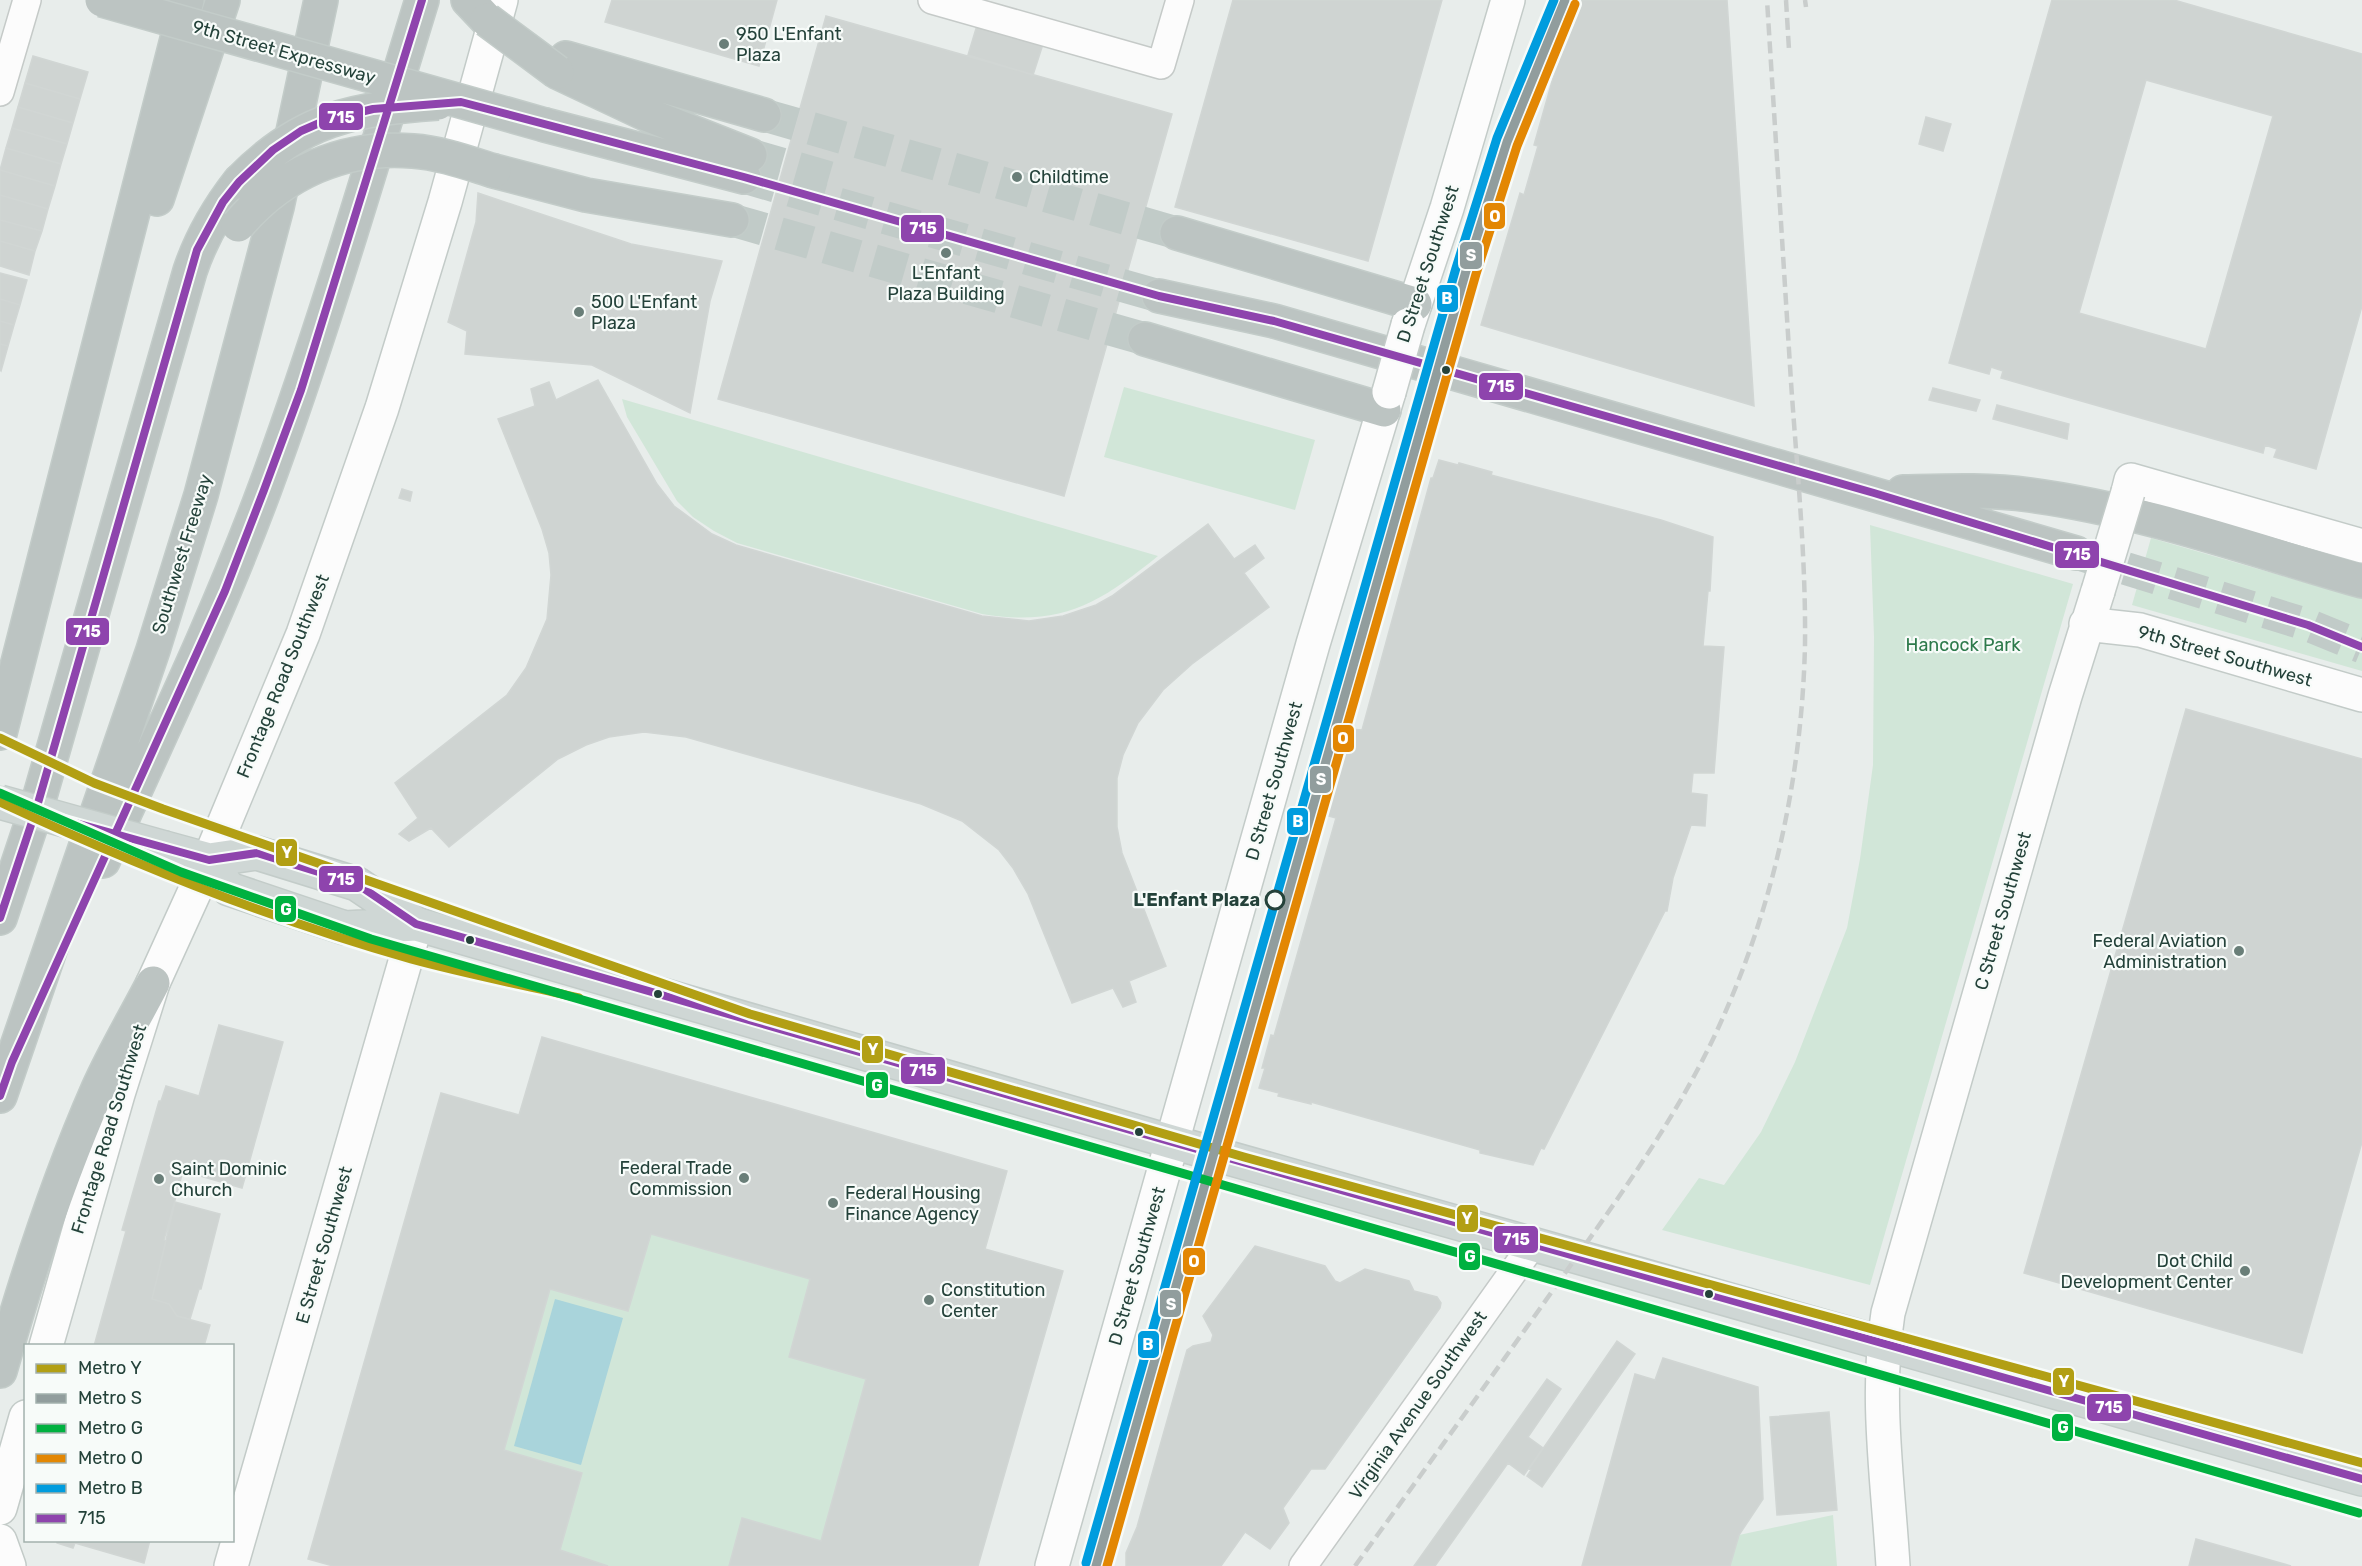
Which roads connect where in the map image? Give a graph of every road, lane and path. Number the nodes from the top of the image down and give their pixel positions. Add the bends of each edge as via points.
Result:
1 (27, 0) edge
2 (102, 0) edge
3 (187, 0) edge
4 (223, 0) edge
5 (321, 0) edge
6 (422, 0) edge
7 (932, 0) edge
8 (1180, 0) edge
9 (1508, 0) edge
10 (485, 7) edge
11 (559, 64) junction
12 (0, 92) edge
13 (461, 102) junction
14 (764, 115) tunnel mouth
15 (732, 220) tunnel mouth
16 (1177, 233) tunnel mouth
17 (1161, 286) tunnel mouth
18 (1411, 314) junction
19 (1144, 339) tunnel mouth
20 (1386, 401) junction
21 (137, 464) junction
22 (66, 471) junction
23 (1874, 493) junction
24 (2362, 546) edge
25 (2076, 553) tunnel mouth
26 (2362, 581) edge
27 (2086, 624) junction
28 (2362, 695) edge
29 (0, 733) edge
30 (0, 802) edge
31 (209, 860) junction
32 (0, 918) edge
33 (416, 924) junction
34 (153, 983) junction
35 (12, 1062) junction
36 (0, 1096) edge
37 (1172, 1142) junction
38 (1533, 1244) junction
39 (47, 1344) edge
40 (1884, 1344) junction
41 (0, 1371) edge
42 (24, 1424) edge
43 (2362, 1479) edge
44 (0, 1508) edge
45 (0, 1541) edge
46 (9, 1566) edge
47 (231, 1566) edge
48 (1052, 1566) edge
49 (1303, 1566) edge
50 (1893, 1566) edge

1 - 12 street
2 - 13 highway, 9th Street Expressway, bridge
3 - 22 highway
4 - 22 highway
5 - 35 highway, Southwest Freeway via 274,218 201,495 160,630
6 - 35 highway via 301,390 225,591
7 - 8 street via 1161,65
9 - 18 street, D Street Southwest via 1447,208
10 - 11 highway, bridge
10 - 31 street, Frontage Road Southwest via 445,202 382,408 303,634
11 - 13 highway, 9th Street Expressway, bridge via 747,166 545,125
11 - 14 highway
13 - 21 highway, bridge via 373,109 324,122 273,150 240,182 223,202 197,250
15 - 21 highway, bridge via 586,195 415,151 348,155 315,166 274,189 237,225 214,267
16 - 18 highway
17 - 23 highway
18 - 20 street, D Street Southwest, bridge
19 - 20 highway
20 - 37 street, D Street Southwest
21 - 32 highway via 36,810
22 - 29 highway
23 - 25 highway
23 - 26 highway via 1982,490 2086,504
24 - 27 street, C Street Southwest, bridge via 2129,486
27 - 28 street, 9th Street Southwest via 2140,630
27 - 40 street, C Street Southwest via 1897,1280
30 - 31 main road, bridge
31 - 33 main road via 256,853 357,884
31 - 33 main road via 229,889 345,928
31 - 34 street, Frontage Road Southwest
33 - 37 main road
33 - 47 street, E Street Southwest
34 - 39 street, Frontage Road Southwest
34 - 41 highway via 99,1087 79,1136 37,1247
35 - 36 highway, Southwest Freeway
37 - 38 main road
37 - 48 street, D Street Southwest
38 - 40 main road
38 - 49 street, Virginia Avenue Southwest
40 - 43 main road
40 - 50 street, C Street Southwest via 1882,1415
42 - 44 street
45 - 46 street

